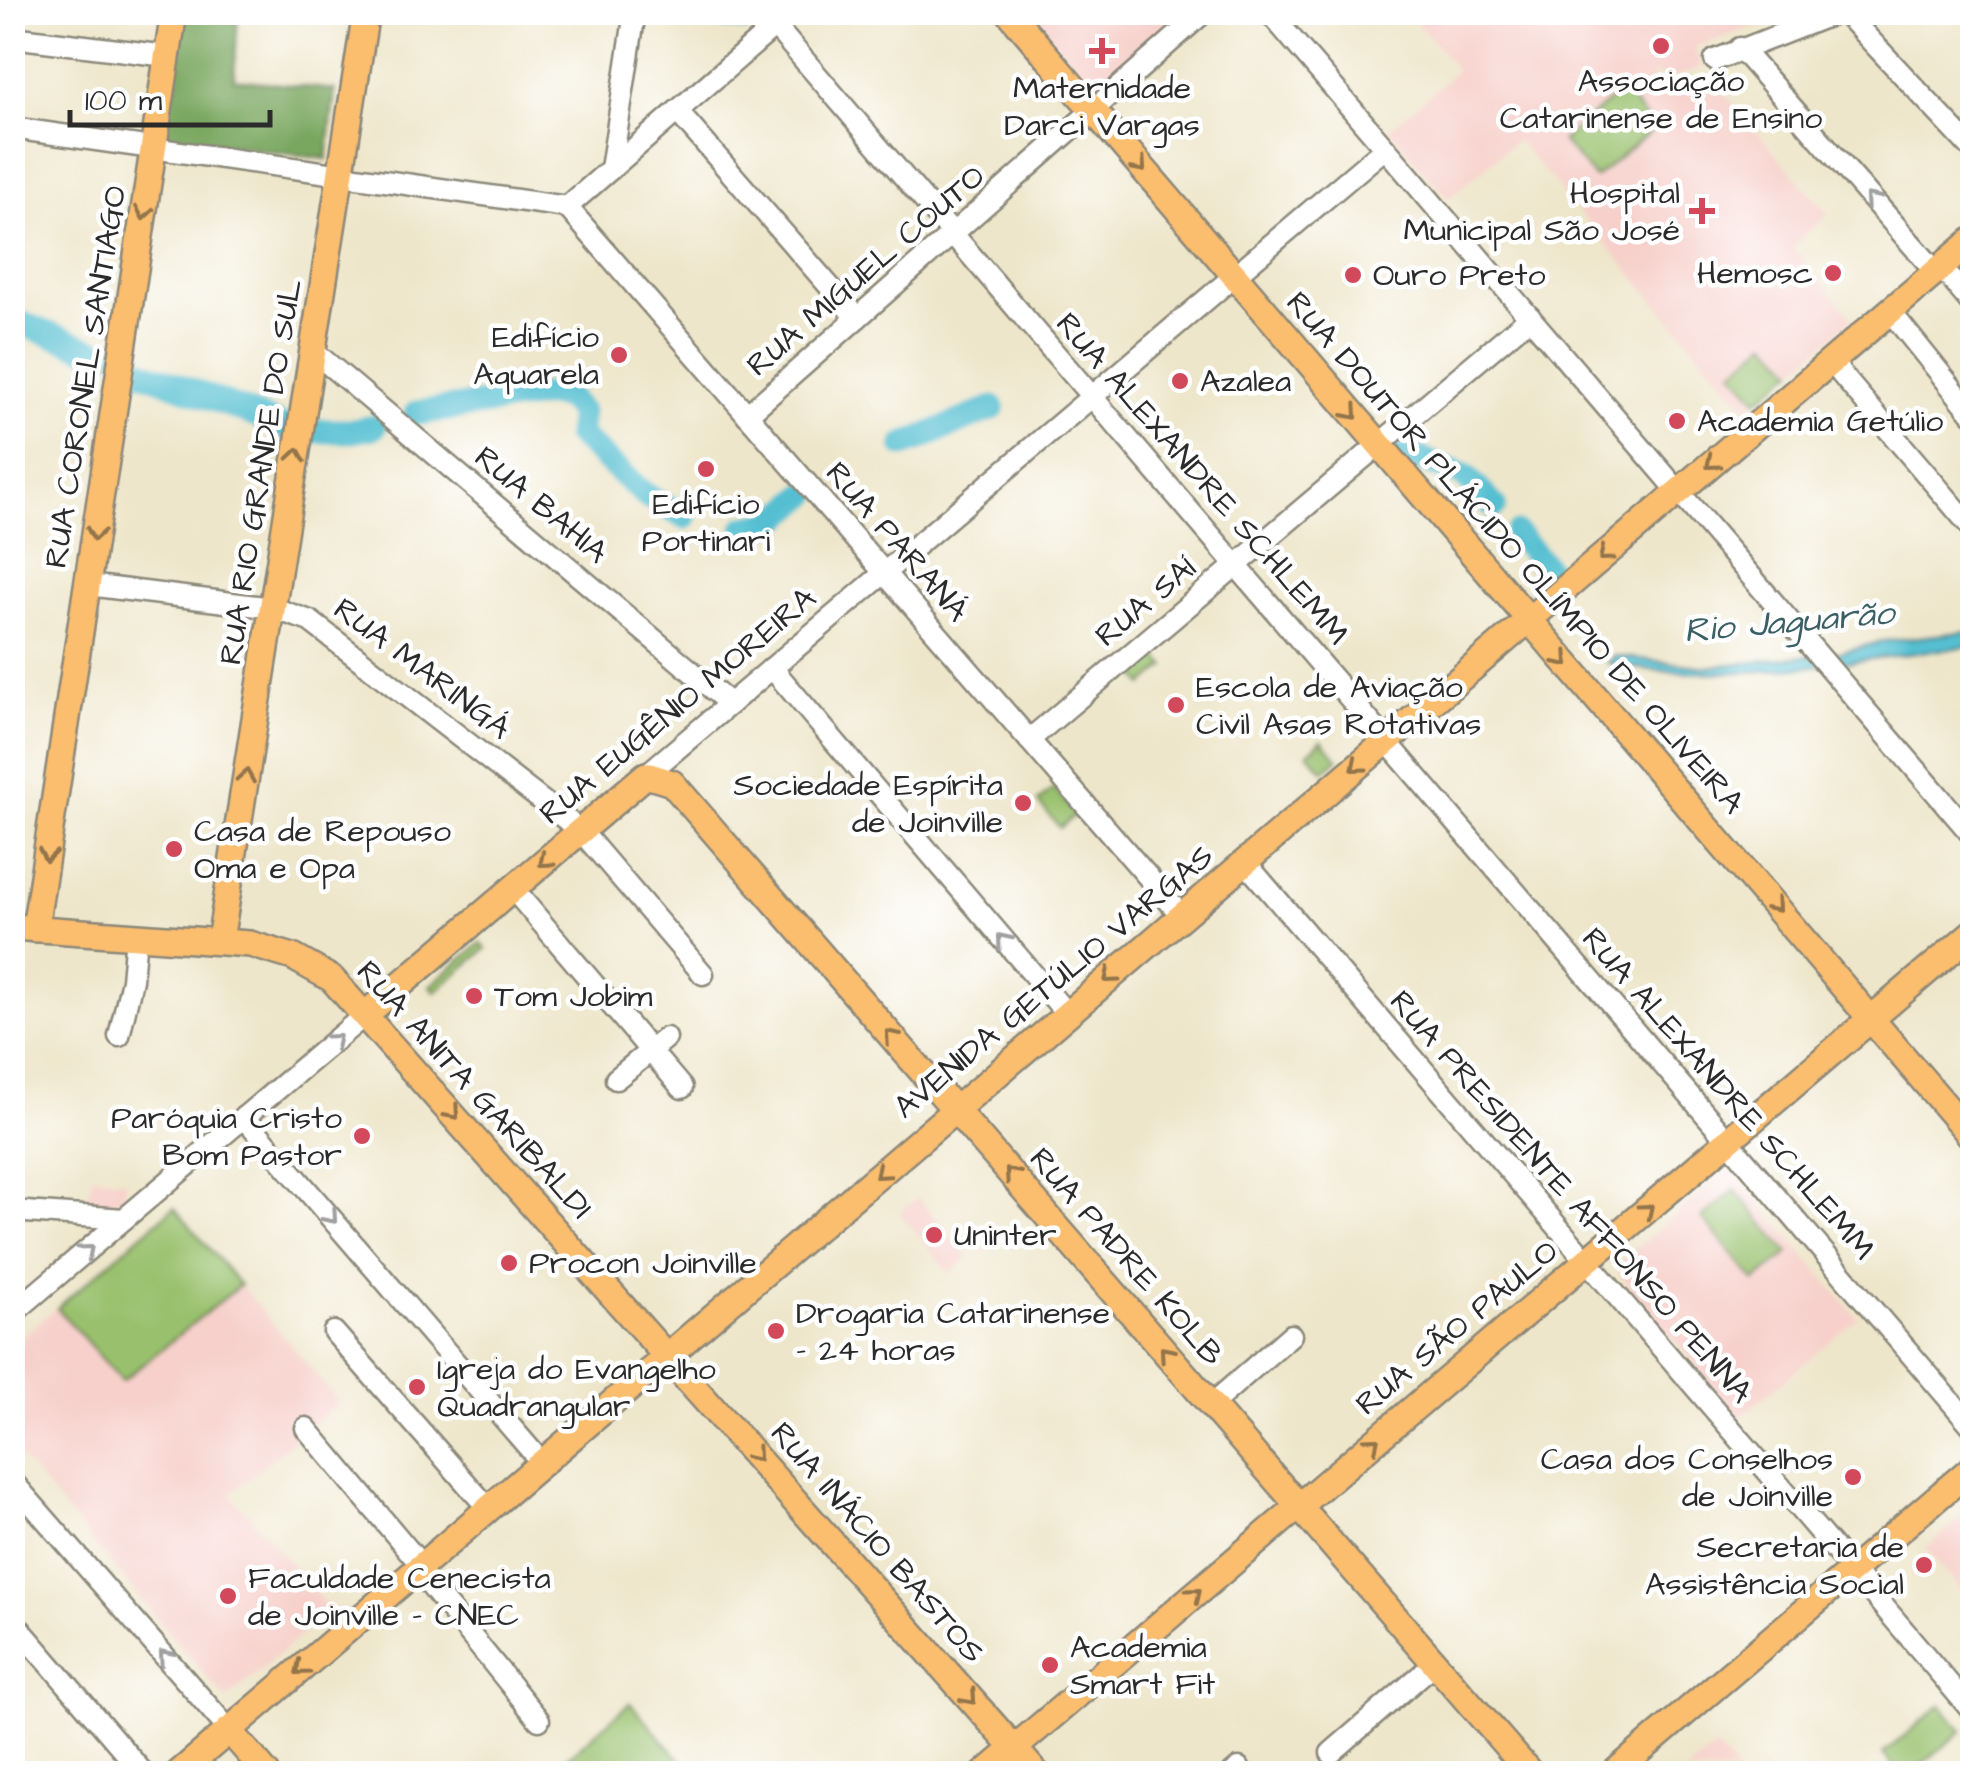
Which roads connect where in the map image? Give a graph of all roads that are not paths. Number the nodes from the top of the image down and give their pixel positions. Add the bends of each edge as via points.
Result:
1 (174, 12) edge
2 (366, 12) edge
3 (635, 12) edge
4 (1008, 12) edge
5 (1204, 12) edge
6 (1269, 12) edge
7 (1841, 12) edge
8 (783, 19) edge
9 (12, 37) edge
10 (1740, 48) junction
11 (168, 56) junction
12 (1715, 60) dead end
13 (1093, 110) junction
14 (677, 111) junction
15 (12, 128) edge
16 (154, 148) junction
17 (1385, 148) junction
18 (1972, 149) edge
19 (611, 169) junction
20 (341, 175) junction
21 (567, 207) junction
22 (953, 234) junction
23 (1972, 241) edge
24 (1938, 270) junction
25 (1234, 276) junction
26 (1972, 304) edge
27 (1890, 311) junction
28 (1530, 317) junction
29 (857, 318) junction
30 (313, 351) junction
31 (1831, 362) junction
32 (1092, 397) junction
33 (1972, 413) edge
34 (748, 415) junction
35 (1379, 444) junction
36 (1679, 492) junction
37 (1972, 528) edge
38 (1236, 565) junction
39 (884, 573) junction
40 (88, 585) junction
41 (273, 608) junction
42 (1529, 620) junction
43 (772, 668) junction
44 (730, 704) junction
45 (1029, 740) junction
46 (1387, 741) junction
47 (669, 756) junction
48 (646, 775) junction
49 (672, 783) junction
50 (581, 831) junction
51 (1972, 835) edge
52 (1245, 862) junction
53 (513, 889) junction
54 (1182, 916) junction
55 (24, 928) edge
56 (1972, 933) edge
57 (136, 936) junction
58 (220, 941) junction
59 (702, 974) dead end
60 (366, 1014) junction
61 (1066, 1014) junction
62 (1872, 1019) junction
63 (119, 1036) dead end
64 (658, 1044) junction
65 (616, 1079) dead end
66 (682, 1088) dead end
67 (955, 1110) junction
68 (244, 1117) junction
69 (1972, 1137) edge
70 (1728, 1141) junction
71 (12, 1210) edge
72 (124, 1219) junction
73 (1587, 1261) junction
74 (12, 1314) edge
75 (334, 1332) dead end
76 (1291, 1335) dead end
77 (668, 1355) junction
78 (1211, 1404) junction
79 (1972, 1426) edge
80 (306, 1428) dead end
81 (542, 1463) junction
82 (1972, 1468) edge
83 (12, 1481) edge
84 (1972, 1486) edge
85 (1299, 1506) junction
86 (488, 1508) junction
87 (419, 1568) junction
88 (1857, 1576) junction
89 (12, 1620) edge
90 (1435, 1663) junction
91 (1972, 1711) edge
92 (539, 1720) dead end
93 (229, 1730) junction
94 (1014, 1748) junction
95 (1331, 1753) dead end
96 (144, 1774) edge
97 (178, 1774) edge
98 (267, 1774) edge
99 (984, 1774) edge
100 (1037, 1774) edge
101 (1531, 1774) edge
102 (1613, 1774) edge
103 (1636, 1774) edge

1 - 11 main road, RUA CORONEL SANTIAGO
2 - 20 main road, RUA RIO GRANDE DO SUL
3 - 19 street
4 - 13 main road, RUA DOUTOR PLÁCIDO OLÍMPIO DE OLIVEIRA
5 - 13 street, RUA MIGUEL COUTO
6 - 17 street
7 - 10 street
7 - 18 street
8 - 14 street
8 - 22 street, RUA ALEXANDRE SCHLEMM
9 - 11 street
10 - 12 street
24 -> 10 street
11 - 16 main road, RUA CORONEL SANTIAGO
13 - 22 street, RUA MIGUEL COUTO
13 -> 25 main road, RUA DOUTOR PLÁCIDO OLÍMPIO DE OLIVEIRA
14 - 19 street
14 - 29 street
15 - 16 street
16 - 20 street
16 -> 40 main road, RUA CORONEL SANTIAGO
17 - 25 street, RUA EUGÊNIO MOREIRA
17 - 28 street
19 - 21 street
20 - 21 street
20 - 30 main road, RUA RIO GRANDE DO SUL
21 - 34 street, RUA PARANÁ
22 - 29 street, RUA MIGUEL COUTO
22 - 32 street, RUA ALEXANDRE SCHLEMM
23 - 24 main road, AVENIDA GETÚLIO VARGAS
24 - 26 street
24 - 27 main road, AVENIDA GETÚLIO VARGAS
25 - 32 street, RUA EUGÊNIO MOREIRA
25 -> 35 main road, RUA DOUTOR PLÁCIDO OLÍMPIO DE OLIVEIRA
27 - 31 main road, AVENIDA GETÚLIO VARGAS
27 - 33 street
28 - 35 street, RUA SAÍ
28 - 36 street
29 - 34 street, RUA MIGUEL COUTO
41 -> 30 main road, RUA RIO GRANDE DO SUL
30 - 44 street, RUA BAHIA
31 -> 36 main road, AVENIDA GETÚLIO VARGAS
31 - 37 street
32 - 38 street, RUA ALEXANDRE SCHLEMM
32 - 39 street, RUA EUGÊNIO MOREIRA
34 - 39 street, RUA PARANÁ
35 - 38 street, RUA SAÍ
35 - 42 main road, RUA DOUTOR PLÁCIDO OLÍMPIO DE OLIVEIRA
36 -> 42 main road, AVENIDA GETÚLIO VARGAS
36 - 51 street
38 - 45 street, RUA SAÍ
38 - 46 street, RUA ALEXANDRE SCHLEMM
39 - 43 street, RUA EUGÊNIO MOREIRA
39 - 45 street, RUA PARANÁ
40 - 41 street, RUA MARINGÁ
40 -> 55 main road, RUA CORONEL SANTIAGO
41 - 50 street, RUA MARINGÁ via 330,634
58 -> 41 main road, RUA RIO GRANDE DO SUL
42 - 46 main road, AVENIDA GETÚLIO VARGAS
42 -> 62 main road, RUA DOUTOR PLÁCIDO OLÍMPIO DE OLIVEIRA
43 - 44 street, RUA EUGÊNIO MOREIRA
61 -> 43 street
44 - 47 street, RUA EUGÊNIO MOREIRA
45 - 54 street, RUA PARANÁ
46 -> 52 main road, AVENIDA GETÚLIO VARGAS
46 - 70 street, RUA ALEXANDRE SCHLEMM
47 - 48 street, RUA EUGÊNIO MOREIRA
47 - 49 street
48 - 49 main road
48 - 50 main road, RUA EUGÊNIO MOREIRA
67 -> 49 main road, RUA PADRE KOLB
50 -> 53 main road, RUA EUGÊNIO MOREIRA
50 - 59 street, RUA MARINGÁ
52 - 54 main road, AVENIDA GETÚLIO VARGAS
52 - 73 street, RUA PRESIDENTE AFFONSO PENNA
53 - 60 main road, RUA EUGÊNIO MOREIRA
53 - 64 street
54 -> 61 main road, AVENIDA GETÚLIO VARGAS
55 - 57 main road, RUA ANITA GARIBALDI
56 - 62 main road, RUA SÃO PAULO
57 - 58 main road, RUA ANITA GARIBALDI
57 - 63 street
58 - 60 main road, RUA ANITA GARIBALDI via 273,950 315,968
68 -> 60 street, RUA EUGÊNIO MOREIRA
60 -> 77 main road, RUA ANITA GARIBALDI
61 - 67 main road, AVENIDA GETÚLIO VARGAS
62 - 69 main road, RUA DOUTOR PLÁCIDO OLÍMPIO DE OLIVEIRA
62 - 70 main road, RUA SÃO PAULO
64 - 65 street
64 - 66 street
67 -> 77 main road, AVENIDA GETÚLIO VARGAS
78 -> 67 main road, RUA PADRE KOLB
68 - 72 street, RUA EUGÊNIO MOREIRA
68 -> 81 street
73 -> 70 main road, RUA SÃO PAULO
70 - 79 street, RUA ALEXANDRE SCHLEMM
71 - 72 street
74 -> 72 street, RUA EUGÊNIO MOREIRA
85 -> 73 main road, RUA SÃO PAULO
73 - 88 street, RUA PRESIDENTE AFFONSO PENNA
75 - 86 street
76 - 78 street
77 - 81 main road, AVENIDA GETÚLIO VARGAS
77 -> 94 main road, RUA INÁCIO BASTOS
78 - 85 main road, RUA PADRE KOLB
80 - 87 street
81 - 86 main road, AVENIDA GETÚLIO VARGAS
82 - 88 main road
93 -> 83 street
84 - 88 main road
85 - 90 main road, RUA PADRE KOLB
94 -> 85 main road, RUA SÃO PAULO
86 - 87 main road, AVENIDA GETÚLIO VARGAS
87 - 92 street
87 -> 93 main road, AVENIDA GETÚLIO VARGAS
88 - 91 street, RUA PRESIDENTE AFFONSO PENNA
88 - 102 main road
88 - 103 main road
89 - 96 street
90 - 95 street
90 - 101 main road, RUA PADRE KOLB
93 - 97 main road, AVENIDA GETÚLIO VARGAS
93 - 98 main road
94 - 99 main road, RUA SÃO PAULO
94 - 100 main road, RUA INÁCIO BASTOS

